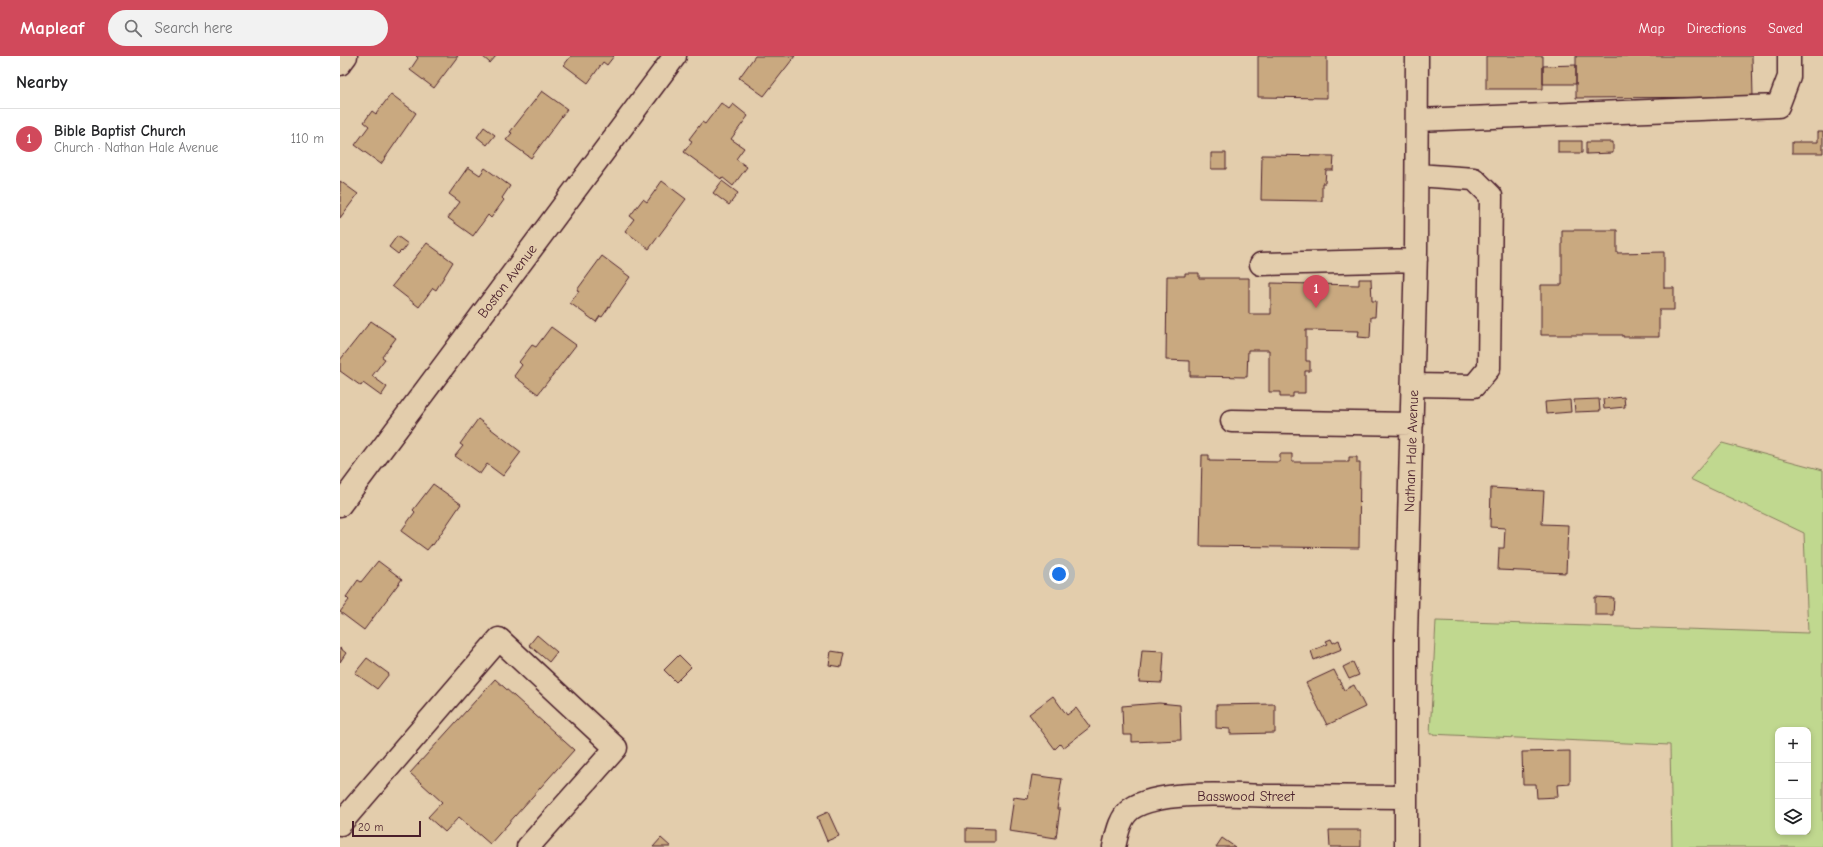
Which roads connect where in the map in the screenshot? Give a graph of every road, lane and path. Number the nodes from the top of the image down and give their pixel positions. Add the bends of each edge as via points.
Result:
1 (346, 56) edge
2 (675, 56) edge
3 (1417, 56) edge
4 (1789, 56) edge
5 (340, 64) edge
6 (1417, 120) junction
7 (1417, 175) junction
8 (1416, 260) junction
9 (1261, 264) dead end
10 (1413, 385) junction
11 (1232, 421) dead end
12 (1412, 424) junction
13 (340, 505) edge
14 (1406, 797) junction
15 (340, 824) edge
16 (528, 847) edge
17 (1114, 847) edge
18 (1406, 847) edge

1 - 5 street
2 - 13 street, Boston Avenue
3 - 6 street, Nathan Hale Avenue
4 - 6 street via 1789,77 1778,106
6 - 7 street, Nathan Hale Avenue
7 - 8 street, Nathan Hale Avenue
7 - 10 street via 1474,178 1491,196 1489,368 1474,386
8 - 9 street
8 - 10 street, Nathan Hale Avenue
10 - 12 street, Nathan Hale Avenue
11 - 12 street
12 - 14 street, Nathan Hale Avenue via 1406,637
14 - 17 street, Basswood Street via 1200,795 1165,798 1145,802 1130,810 1122,821
14 - 18 street, Nathan Hale Avenue
15 - 16 street via 499,639 616,748

